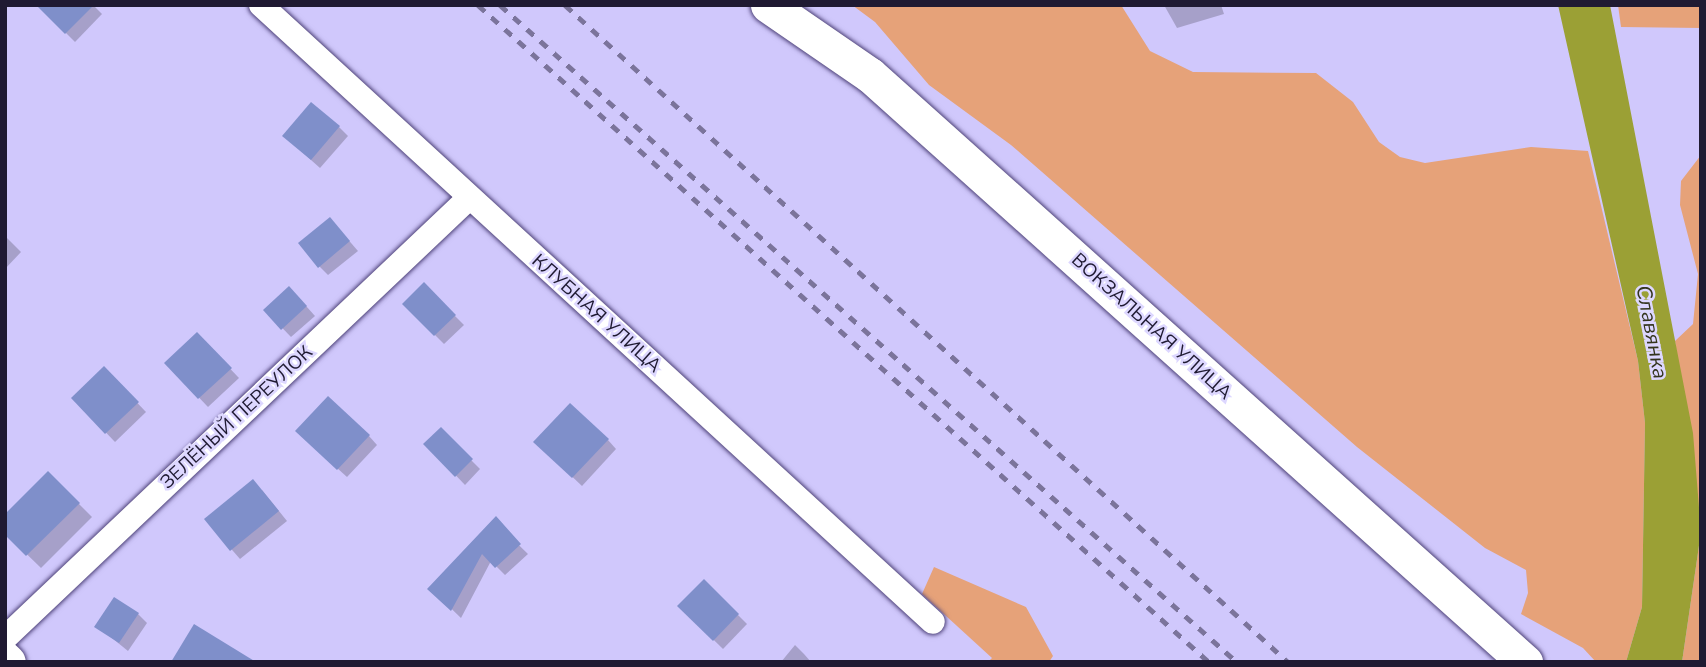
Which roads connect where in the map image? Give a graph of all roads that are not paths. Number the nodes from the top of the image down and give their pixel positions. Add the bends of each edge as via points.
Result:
1 (261, 5) edge
2 (768, 5) edge
3 (469, 198) junction
4 (933, 622) dead end
5 (5, 638) edge
6 (1514, 651) edge

1 - 3 street, КЛУБНАЯ УЛИЦА
2 - 6 street, ВОКЗАЛЬНАЯ УЛИЦА via 870,75
3 - 4 street, КЛУБНАЯ УЛИЦА
3 - 5 street, ЗЕЛЁНЫЙ ПЕРЕУЛОК

